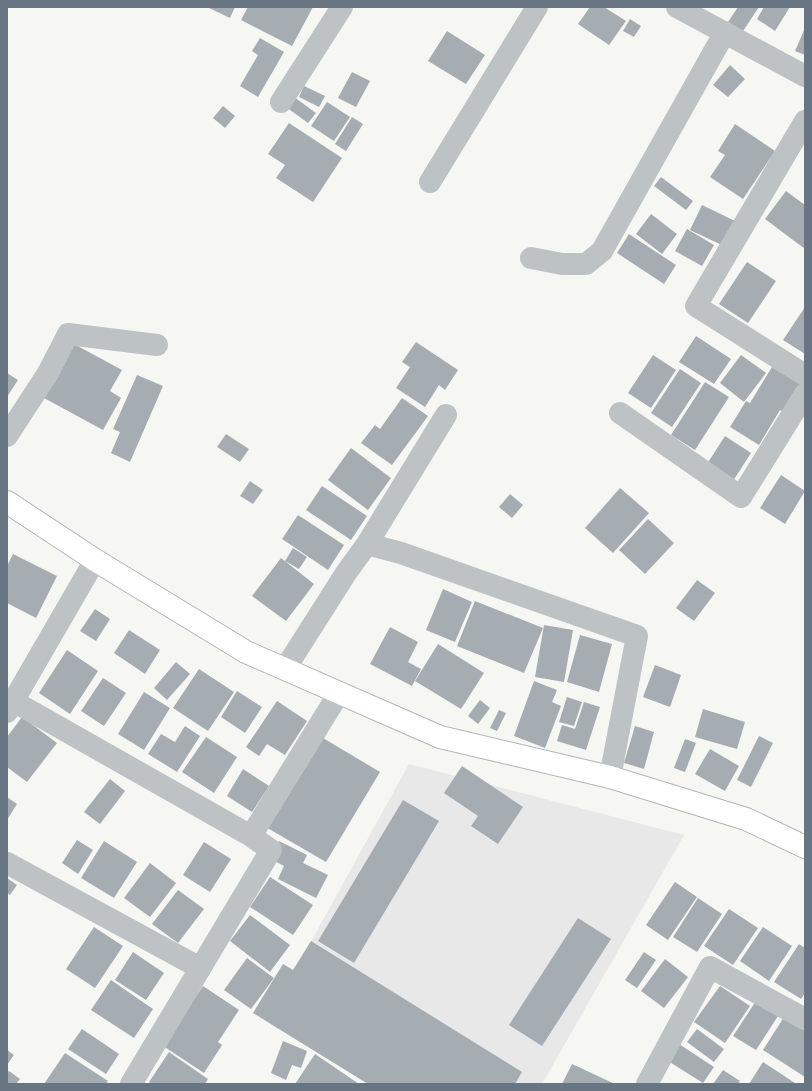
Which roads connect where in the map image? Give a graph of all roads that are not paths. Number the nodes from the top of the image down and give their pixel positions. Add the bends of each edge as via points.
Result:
1 (537, 7) edge
2 (677, 7) edge
3 (339, 8) edge
4 (725, 32) junction
5 (805, 76) edge
6 (281, 102) dead end
7 (805, 121) edge
8 (430, 182) dead end
9 (532, 258) dead end
10 (157, 345) dead end
11 (805, 374) edge
12 (805, 394) edge
13 (620, 413) dead end
14 (446, 415) dead end
15 (7, 436) edge
16 (7, 502) edge
17 (367, 544) junction
18 (95, 560) junction
19 (285, 669) junction
20 (339, 692) junction
21 (10, 706) edge
22 (610, 776) junction
23 (252, 836) junction
24 (805, 847) edge
25 (7, 863) edge
26 (200, 968) junction
27 (805, 1019) edge
28 (649, 1083) edge
29 (131, 1084) edge

1 - 8 street
2 - 4 street
3 - 6 street
4 - 5 street
4 - 9 street via 602,251 586,264 562,264
7 - 11 street via 696,306
10 - 15 street via 68,334 48,373
12 - 13 street via 741,497
14 - 17 street
16 - 18 main road
17 - 19 street
17 - 22 street via 401,553 637,636
18 - 19 main road via 246,652
18 - 21 street
19 - 20 main road
20 - 22 main road via 440,737
20 - 23 street
21 - 23 street
22 - 24 main road via 746,819
23 - 26 street via 271,850
25 - 26 street
26 - 29 street
27 - 28 street via 710,967

